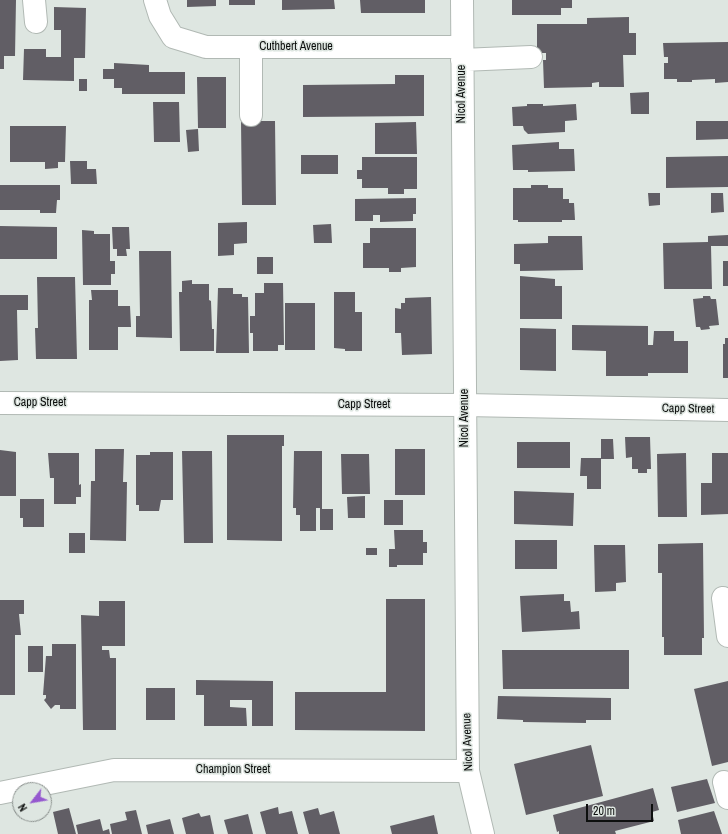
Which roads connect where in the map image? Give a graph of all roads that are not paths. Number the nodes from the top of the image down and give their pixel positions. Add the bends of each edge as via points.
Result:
1 (34, 0) edge
2 (155, 0) edge
3 (462, 0) edge
4 (36, 22) dead end
5 (251, 47) junction
6 (462, 54) junction
7 (531, 57) dead end
8 (251, 115) dead end
9 (0, 403) edge
10 (465, 405) junction
11 (728, 410) edge
12 (723, 598) dead end
13 (728, 636) edge
14 (468, 771) junction
15 (0, 793) edge
16 (483, 834) edge

1 - 4 street
2 - 5 street, Cuthbert Avenue via 160,16 173,37 206,47
3 - 6 street, Nicol Avenue
5 - 6 street, Cuthbert Avenue
5 - 8 street
6 - 7 street, Cuthbert Avenue
6 - 10 street, Nicol Avenue
9 - 10 street, Capp Street
10 - 11 street, Capp Street
10 - 14 street, Nicol Avenue
12 - 13 street
14 - 15 street, Champion Street via 114,770
14 - 16 street, Nicol Avenue

